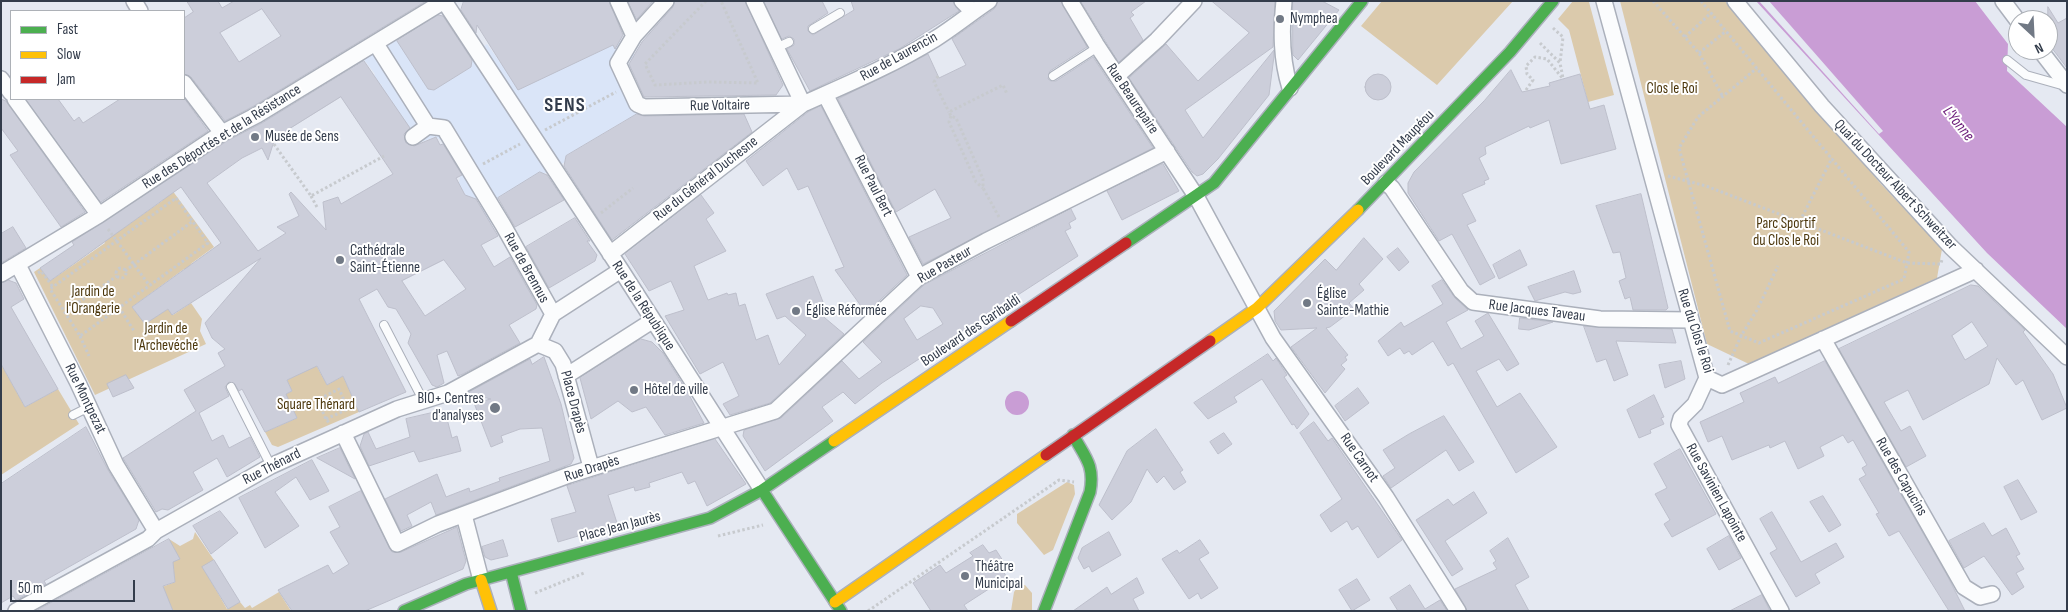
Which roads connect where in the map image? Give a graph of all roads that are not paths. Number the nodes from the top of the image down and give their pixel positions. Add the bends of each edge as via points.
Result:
1 (444, 1) edge
2 (618, 1) edge
3 (666, 1) edge
4 (754, 1) edge
5 (989, 1) edge
6 (1070, 1) edge
7 (1194, 1) edge
8 (1284, 1) edge
9 (1362, 1) edge
10 (1553, 1) edge
11 (1604, 1) edge
12 (1735, 1) edge
13 (968, 6) edge
14 (840, 13) dead end
15 (813, 29) dead end
16 (634, 36) junction
17 (376, 44) junction
18 (1098, 47) junction
19 (2007, 60) dead end
20 (2048, 60) edge
21 (1053, 76) dead end
22 (1117, 76) junction
23 (1, 79) edge
24 (185, 84) edge
25 (2067, 86) edge
26 (1290, 88) junction
27 (10, 92) edge
28 (826, 96) junction
29 (17, 100) edge
30 (804, 104) junction
31 (428, 126) junction
32 (222, 133) junction
33 (413, 136) dead end
34 (1167, 151) junction
35 (1386, 183) junction
36 (1196, 196) junction
37 (99, 215) junction
38 (610, 254) junction
39 (18, 264) junction
40 (621, 270) junction
41 (1976, 270) junction
42 (1, 274) edge
43 (919, 277) junction
44 (1257, 308) junction
45 (553, 314) junction
46 (1690, 320) junction
47 (652, 321) junction
48 (384, 325) dead end
49 (1823, 340) junction
50 (538, 344) junction
51 (2067, 357) edge
52 (566, 376) junction
53 (1707, 378) junction
54 (231, 387) dead end
55 (423, 400) junction
56 (89, 407) junction
57 (73, 415) dead end
58 (723, 429) junction
59 (337, 430) junction
60 (1073, 435) junction
61 (271, 466) junction
62 (592, 468) junction
63 (762, 490) junction
64 (464, 515) junction
65 (156, 531) junction
66 (511, 572) junction
67 (481, 580) junction
68 (1992, 594) dead end
69 (838, 606) edge
70 (16, 611) edge
71 (404, 611) edge
72 (490, 611) edge
73 (521, 611) edge
74 (1044, 611) edge
75 (1458, 611) edge
76 (1781, 611) edge

1 - 17 street, Rue des Déportés et de la Résistance
1 - 38 street, Rue de la République
2 - 16 street
3 - 16 street
4 - 30 street via 782,45
5 - 13 street, Rue de Laurencin
6 - 18 street, Rue Beaurepaire
7 - 22 street
8 - 26 street via 1281,30 1283,61
9 - 26 main road
10 - 35 main road, Boulevard Maupéou via 1510,52
11 - 46 street, Rue du Clos le Roi
12 - 41 street, Quai du Docteur Albert Schweitzer via 1822,106 1954,251
13 - 28 street, Rue de Laurencin via 936,38
14 - 15 lane
16 - 30 street, Rue Voltaire via 618,64 637,104 644,107
17 - 31 street
17 - 32 street, Rue des Déportés et de la Résistance
18 - 21 lane
18 - 22 street, Rue Beaurepaire
19 - 25 lane via 2026,76
20 - 25 street
22 - 34 street, Rue Beaurepaire
23 - 27 street
24 - 32 street
26 - 36 main road via 1214,183
28 - 30 street, Rue de Laurencin
28 - 43 street, Rue Paul Bert
29 - 37 street
30 - 38 street, Rue du Général Duchesne
31 - 33 street
31 - 45 street, Rue de Brennus via 444,128
32 - 37 street, Rue des Déportés et de la Résistance
34 - 36 street, Rue Beaurepaire
34 - 43 street, Rue Pasteur via 1048,205
35 - 44 main road, Boulevard Maupéou
35 - 46 street, Rue Jacques Taveau via 1461,291 1473,302 1600,319
36 - 44 street, Rue Beaurepaire
36 - 63 main road, Boulevard des Garibaldi
37 - 39 street, Rue des Déportés et de la Résistance
38 - 40 street, Rue de la République
39 - 42 street, Rue des Déportés et de la Résistance
39 - 56 street, Rue Montpezat
40 - 45 street
40 - 47 street, Rue de la République
41 - 49 street, Rue du Clos le Roi
41 - 51 street, Quai du Docteur Albert Schweitzer
43 - 58 street, Rue Pasteur via 775,411
44 - 60 main road
44 - 75 street, Rue Carnot via 1273,338 1386,497
45 - 50 street
46 - 53 street, Rue du Clos le Roi
47 - 52 street
47 - 58 street, Rue de la République
48 - 55 lane
49 - 53 street, Rue du Clos le Roi via 1722,385
49 - 68 street, Rue des Capucins via 1964,586 1980,596
50 - 52 street, Place Drapès via 555,351
50 - 55 street, Rue Thénard via 448,393
52 - 62 street, Place Drapès
53 - 76 street, Rue Savinien Lapointe via 1695,404 1681,418 1679,425
54 - 61 lane
55 - 59 street, Rue Thénard
56 - 57 lane
56 - 65 street, Rue Montpezat via 116,465
58 - 62 street, Rue Drapès
58 - 63 street, Rue de la République
59 - 61 street, Rue Thénard
59 - 64 street, Rue Drapès via 397,544
60 - 69 main road
60 - 74 main road via 1089,460 1093,477
61 - 65 street, Rue Thénard
62 - 64 street, Rue Drapès
63 - 66 main road, Place Jean Jaurès via 710,518
63 - 69 main road, Rue de la République
64 - 67 street
65 - 70 street, Rue Thénard
66 - 67 main road, Place Jean Jaurès
66 - 73 main road
67 - 71 main road, Place Jean Jaurès
67 - 72 main road

